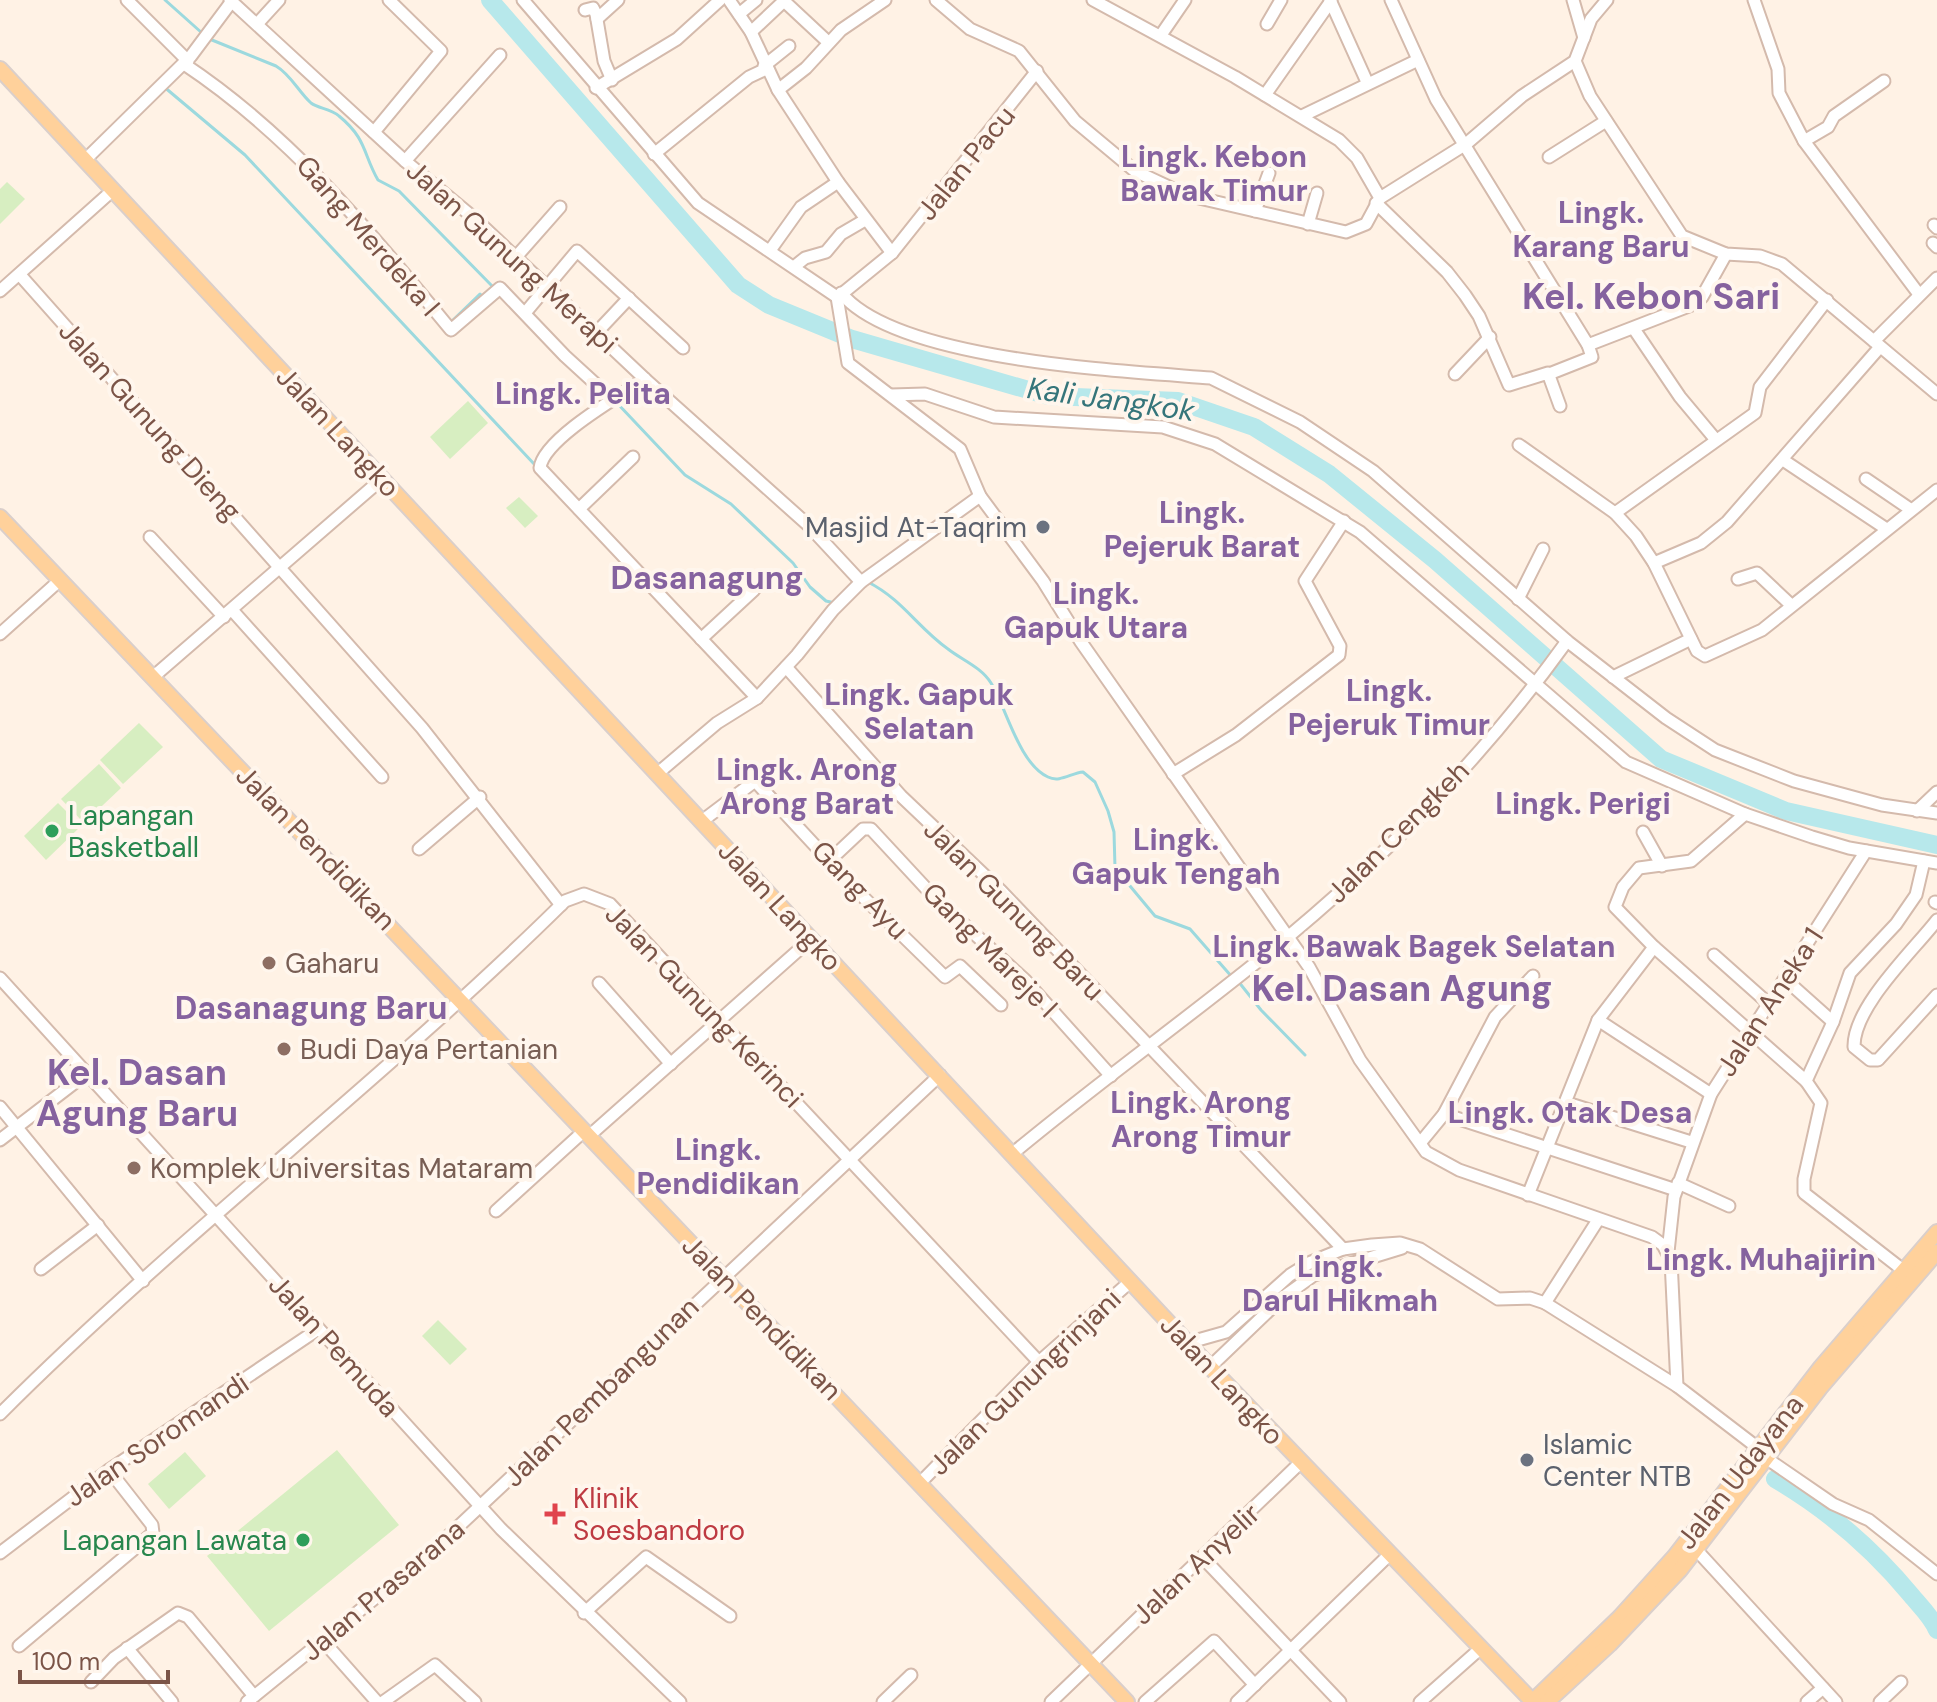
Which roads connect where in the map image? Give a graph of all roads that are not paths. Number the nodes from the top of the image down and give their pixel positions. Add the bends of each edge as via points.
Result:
1 (127, 0) edge
2 (231, 0) edge
3 (279, 0) edge
4 (389, 0) edge
5 (523, 0) edge
6 (618, 0) edge
7 (720, 0) edge
8 (729, 0) edge
9 (756, 0) edge
10 (784, 0) edge
11 (1093, 0) edge
12 (1185, 0) edge
13 (1281, 0) edge
14 (1331, 0) edge
15 (1391, 0) edge
16 (1573, 0) edge
17 (1607, 0) edge
18 (1754, 0) edge
19 (882, 1) edge
20 (941, 1) edge
21 (585, 10) dead end
22 (739, 14) junction
23 (597, 19) junction
24 (258, 23) junction
25 (1267, 24) dead end
26 (751, 32) junction
27 (1161, 35) junction
28 (1584, 38) junction
29 (828, 42) junction
30 (789, 46) dead end
31 (500, 55) dead end
32 (1418, 60) junction
33 (1575, 61) junction
34 (186, 62) junction
35 (765, 67) junction
36 (0, 69) edge
37 (1037, 71) junction
38 (612, 80) junction
39 (1884, 81) dead end
40 (1367, 82) junction
41 (596, 88) junction
42 (778, 90) junction
43 (1265, 95) junction
44 (1302, 116) junction
45 (1606, 121) junction
46 (374, 132) junction
47 (1804, 141) junction
48 (1466, 144) junction
49 (654, 154) junction
50 (1549, 157) dead end
51 (85, 160) junction
52 (405, 161) junction
53 (1269, 173) dead end
54 (838, 182) junction
55 (113, 190) junction
56 (1317, 193) dead end
57 (1378, 201) junction
58 (560, 207) dead end
59 (1255, 211) junction
60 (865, 220) junction
61 (1308, 224) junction
62 (771, 249) junction
63 (892, 253) junction
64 (1726, 254) junction
65 (516, 257) junction
66 (795, 266) junction
67 (20, 275) junction
68 (1937, 278) edge
69 (545, 286) junction
70 (0, 291) edge
71 (1918, 293) junction
72 (629, 298) junction
73 (839, 298) junction
74 (1827, 300) junction
75 (525, 313) junction
76 (1634, 329) junction
77 (597, 332) junction
78 (1490, 337) junction
79 (1877, 344) junction
80 (1588, 345) junction
81 (683, 348) dead end
82 (1455, 374) dead end
83 (1549, 374) junction
84 (645, 379) junction
85 (1937, 394) edge
86 (891, 395) junction
87 (611, 400) junction
88 (1560, 406) dead end
89 (1716, 440) junction
90 (1519, 445) dead end
91 (633, 457) dead end
92 (1783, 460) junction
93 (383, 478) junction
94 (1866, 479) dead end
95 (1937, 490) edge
96 (980, 496) junction
97 (579, 509) junction
98 (1910, 509) junction
99 (1615, 513) junction
100 (0, 517) edge
101 (1344, 521) junction
102 (1885, 528) junction
103 (150, 537) dead end
104 (1543, 549) dead end
105 (1654, 563) junction
106 (280, 567) junction
107 (1738, 579) dead end
108 (59, 581) junction
109 (862, 581) junction
110 (754, 590) dead end
111 (1518, 599) junction
112 (1791, 605) junction
113 (228, 613) junction
114 (0, 634) edge
115 (701, 639) junction
116 (1691, 639) junction
117 (1567, 641) junction
118 (786, 667) junction
119 (153, 677) junction
120 (1613, 677) junction
121 (1535, 682) junction
122 (757, 698) junction
123 (658, 773) junction
124 (1173, 774) junction
125 (382, 777) dead end
126 (1937, 792) edge
127 (480, 797) junction
128 (1917, 811) junction
129 (1937, 813) edge
130 (1745, 814) junction
131 (702, 821) junction
132 (1643, 832) dead end
133 (419, 849) dead end
134 (1866, 851) junction
135 (830, 860) junction
136 (1931, 862) edge
137 (1662, 866) junction
138 (561, 905) junction
139 (1937, 920) edge
140 (1288, 937) junction
141 (810, 940) junction
142 (1654, 947) junction
143 (1714, 955) dead end
144 (1533, 976) dead end
145 (0, 978) edge
146 (1786, 980) junction
147 (599, 983) dead end
148 (1937, 995) edge
149 (461, 1001) junction
150 (1769, 1004) junction
151 (1001, 1005) dead end
152 (720, 1020) junction
153 (1598, 1020) junction
154 (1833, 1022) junction
155 (1749, 1031) junction
156 (1148, 1045) junction
157 (671, 1064) junction
158 (86, 1074) junction
159 (940, 1075) junction
160 (1111, 1076) junction
161 (1806, 1081) junction
162 (1711, 1094) junction
163 (1567, 1103) junction
164 (0, 1107) edge
165 (1444, 1114) junction
166 (18, 1127) junction
167 (587, 1133) junction
168 (0, 1140) edge
169 (1421, 1142) junction
170 (1691, 1142) junction
171 (1549, 1148) junction
172 (1012, 1154) junction
173 (849, 1158) junction
174 (1677, 1187) junction
175 (1528, 1195) junction
176 (1729, 1206) dead end
177 (496, 1211) dead end
178 (218, 1216) junction
179 (1598, 1220) junction
180 (98, 1225) junction
181 (1937, 1232) edge
182 (1410, 1246) junction
183 (1343, 1249) junction
184 (1668, 1252) junction
185 (1937, 1252) edge
186 (41, 1269) dead end
187 (1903, 1270) junction
188 (721, 1277) junction
189 (143, 1281) junction
190 (1131, 1281) junction
191 (1545, 1303) junction
192 (317, 1330) junction
193 (1187, 1343) junction
194 (1039, 1362) junction
195 (1210, 1367) junction
196 (1677, 1386) junction
197 (0, 1414) edge
198 (1761, 1455) junction
199 (1300, 1463) junction
200 (109, 1470) junction
201 (920, 1483) junction
202 (480, 1507) junction
203 (1693, 1545) junction
204 (0, 1553) edge
205 (1389, 1555) junction
206 (1203, 1558) junction
207 (1937, 1574) edge
208 (584, 1613) junction
209 (730, 1616) dead end
210 (324, 1642) junction
211 (19, 1646) dead end
212 (127, 1648) junction
213 (1481, 1648) junction
214 (1292, 1650) junction
215 (1091, 1663) junction
216 (911, 1675) dead end
217 (91, 1682) dead end
218 (1901, 1682) dead end
219 (1255, 1685) junction
220 (1823, 1688) junction
221 (251, 1699) edge
222 (1333, 1699) edge
223 (172, 1702) edge
224 (380, 1702) edge
225 (475, 1702) edge
226 (680, 1702) edge
227 (883, 1702) edge
228 (1051, 1702) edge
229 (1127, 1702) edge
230 (1145, 1702) edge
231 (1237, 1702) edge
232 (1420, 1702) edge
233 (1532, 1702) edge
234 (1547, 1702) edge
235 (1807, 1702) edge
236 (1836, 1702) edge
237 (1880, 1702) edge

1 - 34 street
2 - 24 street, Jalan Gunung Merapi
2 - 34 street
3 - 24 street
4 - 46 street via 441,51
5 - 41 street
6 - 23 street
7 - 38 street via 677,39
8 - 22 street
9 - 22 street
10 - 26 street
10 - 29 street
11 - 27 street
12 - 27 street
13 - 25 street
14 - 40 street
14 - 43 street
15 - 32 street
16 - 28 street
17 - 28 street
18 - 47 street via 1775,56 1779,93
19 - 29 street
20 - 37 street via 970,29 1014,47
21 - 23 street via 593,8
22 - 26 street
23 - 38 street
24 - 46 street, Jalan Gunung Merapi
26 - 35 street
27 - 43 street
28 - 33 street
29 - 42 street
30 - 35 street
31 - 52 street
32 - 40 street
32 - 48 street
33 - 45 street
33 - 48 street via 1522,96
34 - 51 street
34 - 75 street, Gang Merdeka I via 305,162 451,330 497,291
35 - 42 street
35 - 49 street
36 - 51 main road, Jalan Langko
37 - 59 street via 1075,121 1120,161 1186,195
37 - 63 street, Jalan Pacu
38 - 41 street
39 - 47 street
40 - 44 street
41 - 49 street
42 - 54 street
43 - 44 street
44 - 57 street via 1350,149
45 - 50 street
45 - 64 street via 1682,236
46 - 52 street, Jalan Gunung Merapi
47 - 71 street
48 - 57 street
48 - 80 street
49 - 62 street via 709,212
51 - 55 main road, Jalan Langko
52 - 65 street, Jalan Gunung Merapi
53 - 59 street
54 - 60 street
54 - 62 street via 801,207
55 - 67 street
55 - 93 main road, Jalan Langko
56 - 61 street
57 - 61 street via 1366,224 1355,231
57 - 78 street via 1447,272
58 - 65 street
59 - 61 street
60 - 63 street
60 - 66 street via 841,234 826,252
62 - 66 street
63 - 73 street, Jalan Pacu
64 - 74 street via 1775,260
64 - 76 street via 1694,304
65 - 69 street, Jalan Gunung Merapi
66 - 73 street
67 - 70 street
67 - 106 street, Jalan Gunung Dieng
68 - 71 street
69 - 72 street via 577,251
69 - 75 street
69 - 77 street, Jalan Gunung Merapi
71 - 79 street
72 - 77 street
72 - 81 street
73 - 86 street via 848,363
73 - 111 street via 881,324 1001,357 1220,380 1300,422 1362,463
74 - 79 street
74 - 89 street via 1760,387 1755,413
75 - 87 street, Gang Merdeka I
76 - 80 street
76 - 89 street
77 - 84 street, Jalan Gunung Merapi
78 - 82 street
78 - 83 street via 1510,386
79 - 85 street
79 - 92 street
80 - 83 street via 1592,357
83 - 88 street
84 - 87 street
84 - 109 street, Jalan Gunung Merapi via 808,525
86 - 96 street via 960,449
86 - 101 street via 925,394 994,417 1190,433
87 - 97 street via 540,463
89 - 99 street
90 - 99 street
91 - 97 street
92 - 102 street
92 - 105 street via 1713,535
93 - 106 street
93 - 123 main road, Jalan Langko
94 - 98 street
95 - 98 street
96 - 109 street
96 - 124 street
97 - 115 street
98 - 102 street
99 - 105 street
100 - 108 main road, Jalan Pendidikan
101 - 121 street
101 - 124 street via 1305,581 1340,646 1339,655 1236,735
102 - 112 street
103 - 113 street
104 - 111 street
105 - 116 street
106 - 113 street
106 - 127 street, Jalan Gunung Kerinci
107 - 112 street via 1757,573
108 - 114 street
108 - 119 main road, Jalan Pendidikan
109 - 118 street
110 - 115 street
111 - 117 street
112 - 116 street via 1752,636 1708,655 1701,654
113 - 119 street
113 - 125 street
115 - 122 street
116 - 120 street
117 - 120 street
117 - 121 street, Jalan Cengkeh
118 - 122 street
118 - 156 street, Jalan Gunung Baru via 895,791 1001,891
119 - 149 main road, Jalan Pendidikan
120 - 128 street via 1736,761
121 - 130 street via 1626,762
121 - 140 street, Jalan Cengkeh via 1422,813
122 - 123 street via 717,723
123 - 131 main road, Jalan Langko
124 - 140 street
126 - 128 street
127 - 133 street
127 - 138 street, Jalan Gunung Kerinci
128 - 129 street
130 - 134 street
130 - 137 street via 1698,857
131 - 135 street, Gang Ayu via 755,781
131 - 141 main road, Jalan Langko
132 - 137 street
134 - 136 street
134 - 146 street, Jalan Aneka 1
135 - 151 street, Gang Ayu via 945,977 960,966
135 - 160 street, Gang Mareje I via 867,827 1025,980
136 - 154 street via 1896,924 1850,973
137 - 142 street via 1633,873 1615,907
138 - 149 street
138 - 152 street, Jalan Gunung Kerinci via 584,894 606,901
139 - 148 street via 1891,975 1854,1042 1865,1057 1878,1060
140 - 156 street, Jalan Cengkeh
140 - 169 street via 1367,1070
141 - 152 street
141 - 159 main road, Jalan Langko
142 - 153 street
142 - 155 street
143 - 150 street
144 - 165 street via 1495,1017
145 - 158 street, Jalan Pemuda
146 - 150 street, Jalan Aneka 1
146 - 154 street
147 - 157 street
149 - 167 main road, Jalan Pendidikan
149 - 178 street
150 - 155 street, Jalan Aneka 1
152 - 157 street
152 - 173 street, Jalan Gunung Kerinci
153 - 162 street
153 - 163 street
154 - 161 street
155 - 161 street
155 - 162 street, Jalan Aneka 1
156 - 160 street, Jalan Cengkeh
156 - 183 street, Jalan Gunung Baru
157 - 167 street
158 - 166 street
158 - 178 street, Jalan Pemuda
159 - 172 main road, Jalan Langko
159 - 173 street, Jalan Pembangunan
160 - 172 street, Jalan Cengkeh
161 - 187 street via 1821,1103 1804,1193
162 - 170 street, Jalan Aneka 1
163 - 170 street
163 - 171 street
164 - 166 street
165 - 169 street
165 - 171 street
166 - 168 street
166 - 180 street
167 - 177 street
167 - 188 main road, Jalan Pendidikan
169 - 175 street via 1435,1159
170 - 174 street, Jalan Aneka 1
171 - 174 street
171 - 175 street
172 - 190 main road, Jalan Langko
173 - 188 street, Jalan Pembangunan
173 - 194 street, Jalan Gunung Kerinci
174 - 176 street
174 - 184 street, Jalan Aneka 1
175 - 179 street
178 - 189 street
178 - 192 street, Jalan Pemuda
179 - 184 street via 1652,1237
179 - 191 street
180 - 186 street
180 - 189 street
181 - 187 main road, Jalan Udayana
182 - 183 street via 1387,1243
182 - 191 street via 1498,1299
182 - 195 street via 1314,1275
183 - 193 street via 1290,1275 1226,1332
184 - 196 street, Jalan Aneka 1
185 - 198 main road, Jalan Udayana
187 - 198 main road, Jalan Udayana via 1829,1357
188 - 201 main road, Jalan Pendidikan
188 - 202 street, Jalan Pembangunan
189 - 197 street
190 - 193 main road, Jalan Langko
190 - 194 street, Jalan Gunungrinjani
191 - 196 street
192 - 200 street, Jalan Soromandi
192 - 202 street, Jalan Pemuda
193 - 195 main road, Jalan Langko
194 - 201 street, Jalan Gunungrinjani
195 - 199 main road, Jalan Langko
196 - 198 street
198 - 203 main road, Jalan Udayana
198 - 207 street via 1833,1504 1869,1520
199 - 205 main road, Jalan Langko
199 - 206 street, Jalan Anyelir
200 - 204 street, Jalan Soromandi
200 - 211 street via 152,1525 152,1535
201 - 215 main road, Jalan Pendidikan
202 - 208 street, Jalan Pemuda
202 - 210 street, Jalan Prasarana
203 - 220 street
203 - 233 main road, Jalan Udayana
203 - 234 main road, Jalan Udayana via 1642,1612
205 - 213 main road, Jalan Langko
205 - 214 street
206 - 214 street
206 - 215 street, Jalan Anyelir
208 - 209 street via 646,1557
208 - 226 street, Jalan Pemuda
210 - 221 street, Jalan Prasarana
210 - 224 street
212 - 217 street
212 - 221 street via 173,1615 184,1614
212 - 223 street
213 - 232 street
213 - 233 main road, Jalan Langko
214 - 219 street
214 - 222 street
215 - 228 street, Jalan Anyelir
215 - 229 main road, Jalan Pendidikan
216 - 227 street
218 - 237 street
219 - 230 street via 1214,1641
219 - 231 street
220 - 235 street
220 - 236 street
224 - 225 street via 433,1665

